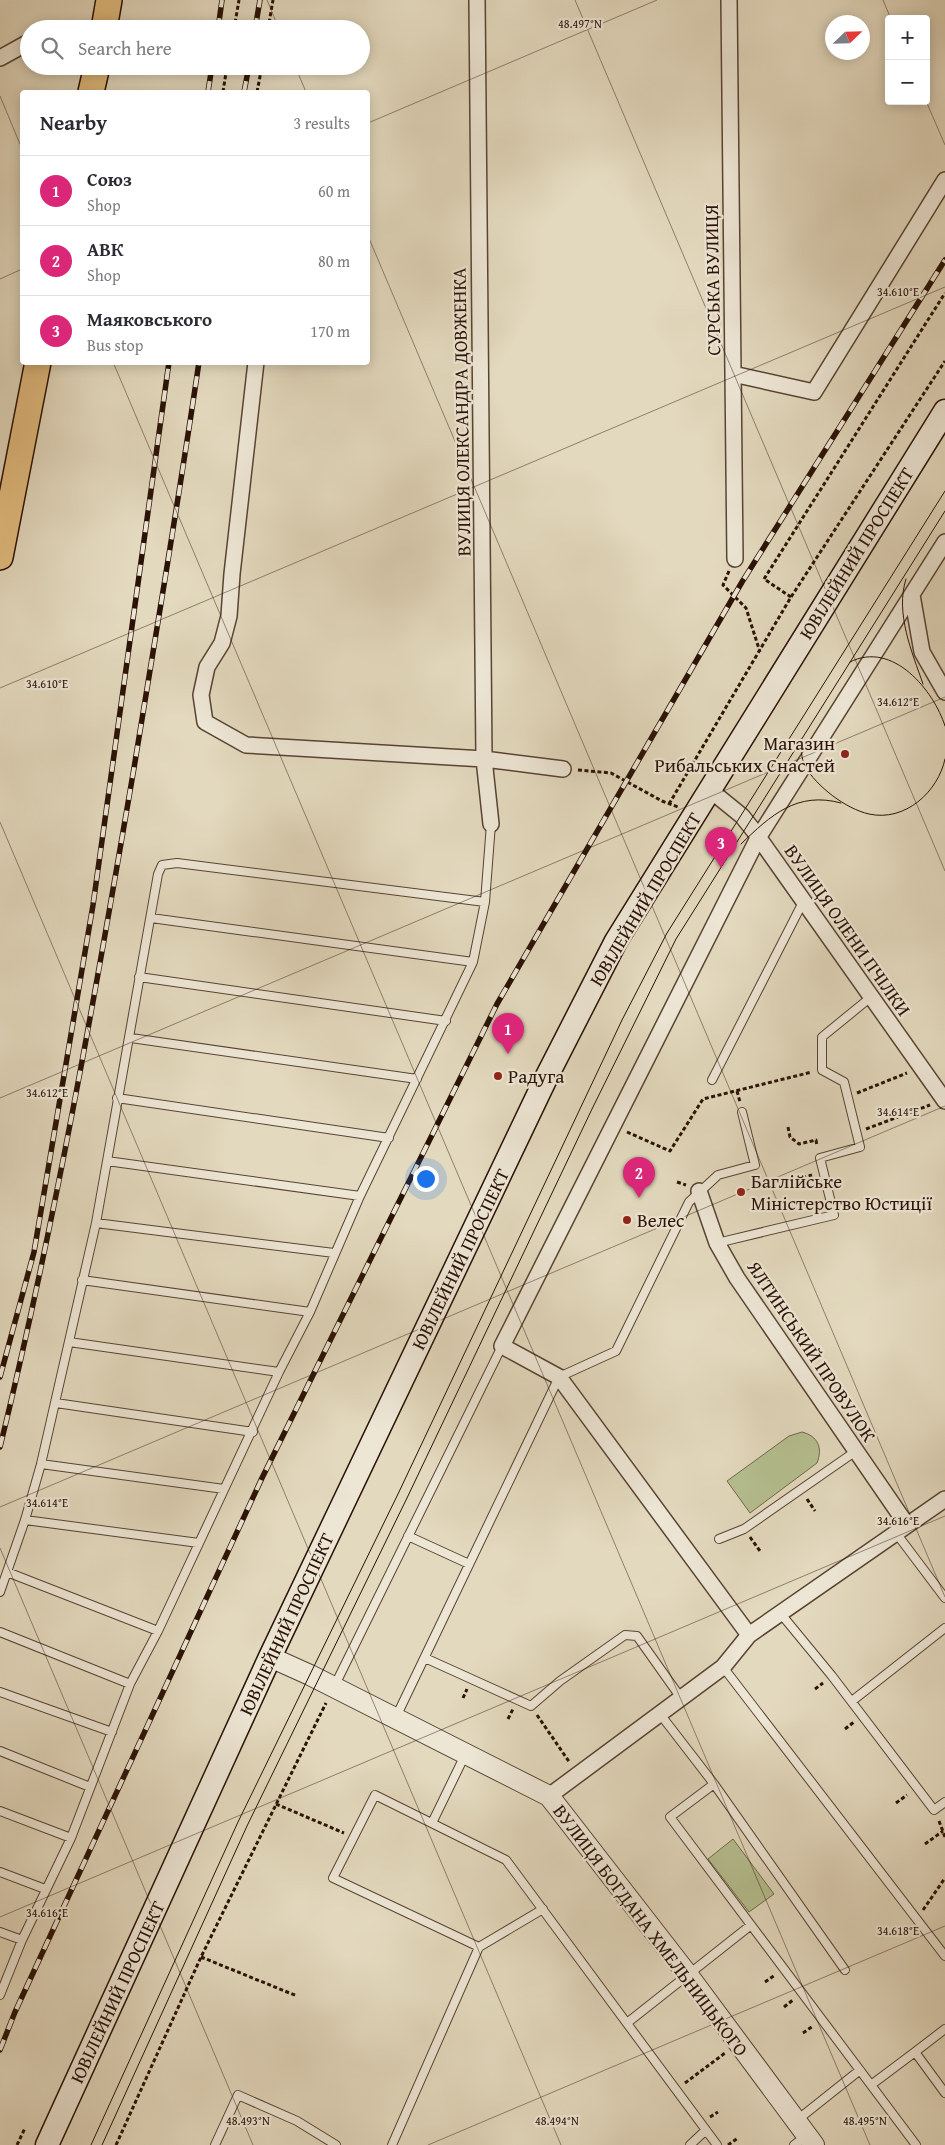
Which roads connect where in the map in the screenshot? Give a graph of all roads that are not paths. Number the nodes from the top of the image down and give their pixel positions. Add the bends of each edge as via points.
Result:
1 (109, 0) edge
2 (477, 0) edge
3 (729, 0) edge
4 (106, 20) edge
5 (20, 47) edge
6 (0, 58) edge
7 (95, 75) edge
8 (91, 90) edge
9 (945, 180) edge
10 (37, 365) edge
11 (256, 365) edge
12 (733, 374) junction
13 (945, 411) edge
14 (945, 542) edge
15 (0, 557) edge
16 (735, 559) road end
17 (912, 595) junction
18 (945, 692) edge
19 (484, 759) junction
20 (562, 769) road end
21 (710, 790) junction
22 (491, 824) joint
23 (758, 838) junction
24 (486, 902) junction
25 (803, 902) junction
26 (152, 918) junction
27 (473, 962) junction
28 (140, 977) junction
29 (871, 997) junction
30 (446, 1021) junction
31 (130, 1038) junction
32 (417, 1079) junction
33 (712, 1080) dead end
34 (944, 1097) edge
35 (117, 1098) junction
36 (742, 1112) dead end
37 (390, 1138) junction
38 (106, 1161) junction
39 (699, 1192) junction
40 (360, 1196) junction
41 (96, 1223) junction
42 (717, 1243) junction
43 (334, 1253) junction
44 (82, 1280) junction
45 (310, 1312) junction
46 (69, 1342) junction
47 (502, 1346) junction
48 (279, 1372) junction
49 (559, 1377) junction
50 (56, 1403) junction
51 (253, 1432) junction
52 (856, 1451) junction
53 (40, 1464) junction
54 (224, 1489) junction
55 (945, 1499) edge
56 (25, 1520) junction
57 (901, 1529) junction
58 (408, 1536) junction
59 (719, 1539) dead end
60 (199, 1543) junction
61 (469, 1564) junction
62 (7, 1572) junction
63 (0, 1592) edge
64 (945, 1598) edge
65 (781, 1614) junction
66 (945, 1628) edge
67 (158, 1631) junction
68 (0, 1632) edge
69 (749, 1635) junction
70 (270, 1657) junction
71 (424, 1658) junction
72 (723, 1667) junction
73 (130, 1684) junction
74 (334, 1687) junction
75 (0, 1692) edge
76 (681, 1698) junction
77 (852, 1701) junction
78 (660, 1714) junction
79 (395, 1719) junction
80 (112, 1732) junction
81 (0, 1752) edge
82 (465, 1754) junction
83 (714, 1784) junction
84 (90, 1787) junction
85 (549, 1796) junction
86 (945, 1802) edge
87 (0, 1812) edge
88 (432, 1823) junction
89 (71, 1838) junction
90 (0, 1872) edge
91 (45, 1889) junction
92 (543, 1909) junction
93 (751, 1925) junction
94 (0, 1932) edge
95 (22, 1940) junction
96 (479, 1947) junction
97 (945, 1956) edge
98 (845, 1970) dead end
99 (688, 1975) junction
100 (0, 1994) edge
101 (627, 2023) junction
102 (945, 2029) edge
103 (915, 2052) junction
104 (860, 2070) junction
105 (870, 2085) junction
106 (945, 2094) edge
107 (706, 2130) junction
108 (323, 2136) junction
109 (803, 2136) edge
110 (47, 2145) edge
111 (215, 2145) edge
112 (320, 2145) edge
113 (336, 2145) edge
114 (392, 2145) edge
115 (690, 2145) edge
116 (717, 2145) edge
117 (916, 2145) edge

1 - 4 main road
2 - 19 street, ВУЛИЦЯ ОЛЕКСАНДРА ДОВЖЕНКА
3 - 12 street, СУРСЬКА ВУЛИЦЯ
5 - 6 street
7 - 8 main road
9 - 12 street via 814,392
10 - 15 main road
11 - 19 street via 229,616 222,643 208,667 201,695 206,722 246,745
12 - 16 street, СУРСЬКА ВУЛИЦЯ
13 - 21 main road, ЮВІЛЕЙНИЙ ПРОСПЕКТ
14 - 17 street
17 - 18 street via 922,652
17 - 23 street
19 - 20 street
19 - 22 street, ВУЛИЦЯ ОЛЕКСАНДРА ДОВЖЕНКА
21 - 23 street, ВУЛИЦЯ ОЛЕНИ ПЧІЛКИ via 742,816
21 - 70 main road, ЮВІЛЕЙНИЙ ПРОСПЕКТ via 616,941 547,1076
22 - 24 lane
23 - 25 street, ВУЛИЦЯ ОЛЕНИ ПЧІЛКИ
23 - 47 street
24 - 26 lane via 177,862 162,865
24 - 27 lane
25 - 29 street, ВУЛИЦЯ ОЛЕНИ ПЧІЛКИ
25 - 33 lane
26 - 27 lane
26 - 28 lane
27 - 30 lane
28 - 30 lane
28 - 31 lane
29 - 34 street, ВУЛИЦЯ ОЛЕНИ ПЧІЛКИ
29 - 42 lane via 822,1037 822,1070 844,1082 860,1148 820,1158 834,1215
30 - 32 lane
31 - 32 lane
31 - 35 lane
32 - 37 lane
35 - 37 lane
35 - 38 lane
36 - 39 lane via 755,1165 718,1175
37 - 40 lane
38 - 40 lane
38 - 41 lane
39 - 42 street, ЯЛТИНСЬКИЙ ПРОВУЛОК
39 - 49 lane via 688,1202 616,1351
40 - 43 lane
41 - 43 lane
41 - 44 lane
42 - 52 street, ЯЛТИНСЬКИЙ ПРОВУЛОК via 737,1278
43 - 45 lane
44 - 45 lane
44 - 46 lane
45 - 48 lane
46 - 48 lane
46 - 50 lane
47 - 49 street
47 - 58 lane
48 - 51 lane
49 - 61 lane
49 - 69 street
50 - 51 lane
50 - 53 lane
51 - 54 lane
52 - 57 street, ЯЛТИНСЬКИЙ ПРОВУЛОК
52 - 59 lane via 744,1529
53 - 54 lane
53 - 56 lane
54 - 60 lane
55 - 57 street
56 - 60 lane
56 - 62 lane
57 - 64 lane
57 - 65 street
58 - 61 lane
58 - 74 lane
60 - 67 lane
61 - 71 lane
62 - 63 lane
62 - 67 lane
65 - 69 street
65 - 77 lane
66 - 77 lane
67 - 73 lane
68 - 73 lane
69 - 72 street
70 - 74 street, ВУЛИЦЯ БОГДАНА ХМЕЛЬНИЦЬКОГО
70 - 110 main road, ЮВІЛЕЙНИЙ ПРОСПЕКТ
71 - 76 lane via 531,1706 626,1635 637,1636
71 - 79 lane
72 - 76 street
72 - 97 lane
73 - 80 lane
74 - 79 street, ВУЛИЦЯ БОГДАНА ХМЕЛЬНИЦЬКОГО
75 - 80 lane
76 - 78 street
77 - 86 lane via 934,1810
78 - 83 lane
78 - 85 street
79 - 82 street, ВУЛИЦЯ БОГДАНА ХМЕЛЬНИЦЬКОГО
80 - 84 lane
81 - 84 lane
82 - 85 street, ВУЛИЦЯ БОГДАНА ХМЕЛЬНИЦЬКОГО
82 - 88 lane
83 - 93 lane via 670,1817
83 - 98 lane
84 - 89 lane
85 - 99 street, ВУЛИЦЯ БОГДАНА ХМЕЛЬНИЦЬКОГО
87 - 89 lane
88 - 92 lane via 506,1860
88 - 96 lane via 375,1794 333,1878
89 - 91 lane
90 - 91 lane
91 - 95 lane
92 - 96 lane
92 - 101 lane
93 - 99 lane
93 - 104 lane
94 - 95 lane
95 - 100 lane
96 - 114 lane
99 - 101 lane
99 - 109 street, ВУЛИЦЯ БОГДАНА ХМЕЛЬНИЦЬКОГО
101 - 107 lane
102 - 103 lane
103 - 105 lane
103 - 106 lane
104 - 105 lane
104 - 109 lane
105 - 117 lane
107 - 115 lane
107 - 116 lane
108 - 111 lane via 238,2095
108 - 112 lane
108 - 113 lane

